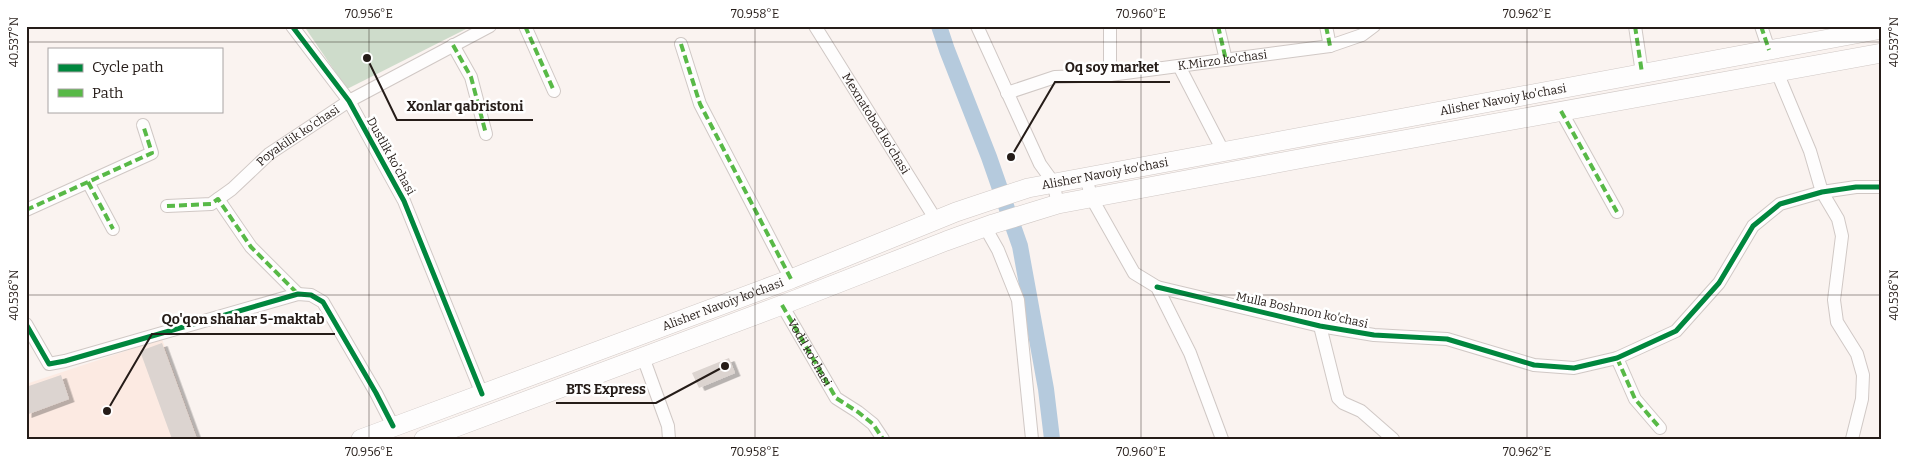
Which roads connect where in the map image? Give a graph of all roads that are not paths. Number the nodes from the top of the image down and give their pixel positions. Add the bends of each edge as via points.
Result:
1 (292, 26) edge
2 (490, 26) edge
3 (525, 26) edge
4 (815, 26) edge
5 (978, 26) edge
6 (1110, 26) edge
7 (1218, 26) edge
8 (1326, 26) edge
9 (1374, 26) edge
10 (1635, 26) edge
11 (1761, 26) edge
12 (1882, 29) edge
13 (681, 44) dead end
14 (453, 45) junction
15 (1330, 46) junction
16 (1769, 50) junction
17 (1882, 53) edge
18 (1226, 60) junction
19 (1179, 66) junction
20 (1777, 72) junction
21 (1642, 73) junction
22 (1110, 75) junction
23 (554, 90) dead end
24 (1007, 92) junction
25 (349, 101) junction
26 (1561, 111) junction
27 (143, 125) dead end
28 (486, 134) dead end
29 (1223, 151) junction
30 (1086, 176) junction
31 (88, 182) junction
32 (1053, 182) junction
33 (1882, 187) edge
34 (1822, 192) junction
35 (1091, 197) junction
36 (218, 199) junction
37 (1058, 204) junction
38 (167, 206) dead end
39 (26, 210) edge
40 (1617, 212) dead end
41 (936, 220) junction
42 (989, 225) junction
43 (112, 229) dead end
44 (791, 279) junction
45 (1157, 287) junction
46 (298, 294) junction
47 (782, 305) junction
48 (26, 324) edge
49 (1320, 326) junction
50 (642, 357) junction
51 (1617, 358) junction
52 (482, 394) junction
53 (393, 426) junction
54 (1660, 428) dead end
55 (460, 432) edge
56 (362, 439) edge
57 (424, 439) edge
58 (669, 439) edge
59 (882, 439) edge
60 (1032, 439) edge
61 (1222, 439) edge
62 (1393, 439) edge
63 (1852, 439) edge

1 - 25 street, Dustlik ko'chasi
2 - 14 street, Poyakilik ko'chasi
3 - 23 street
4 - 41 street, Mexnatobod ko'chasi
5 - 24 street
6 - 22 street
7 - 18 street
8 - 15 street
9 - 15 street, K.Mirzo ko'chasi via 1362,35
10 - 21 street
11 - 16 street
12 - 16 main road, Alisher Navoiy ko'chasi
13 - 44 street via 700,104
14 - 25 street, Poyakilik ko'chasi
14 - 28 street via 471,77
15 - 18 street, K.Mirzo ko'chasi
16 - 21 main road, Alisher Navoiy ko'chasi
17 - 20 main road, Alisher Navoiy ko'chasi
18 - 19 street, K.Mirzo ko'chasi
19 - 22 street, K.Mirzo ko'chasi
19 - 29 street
20 - 26 main road, Alisher Navoiy ko'chasi
20 - 34 street via 1810,151
21 - 29 main road, Alisher Navoiy ko'chasi
22 - 24 street, K.Mirzo ko'chasi via 1054,77
24 - 32 street via 1040,164
25 - 36 street, Poyakilik ko'chasi via 269,154
25 - 52 street, Dustlik ko'chasi via 404,201
26 - 35 main road, Alisher Navoiy ko'chasi
26 - 40 street
27 - 31 street via 152,153
29 - 30 main road, Alisher Navoiy ko'chasi
30 - 32 main road, Alisher Navoiy ko'chasi
30 - 35 street
31 - 39 street
31 - 43 street
32 - 37 street
32 - 41 main road, Alisher Navoiy ko'chasi
33 - 34 street, Mulla Boshmon ko'chasi
34 - 51 street, Mulla Boshmon ko'chasi via 1780,204 1753,226 1719,282 1676,331
34 - 63 street via 1838,219 1842,236 1834,300 1837,322 1857,354 1863,375 1862,399
35 - 37 main road, Alisher Navoiy ko'chasi
35 - 45 street via 1134,273
36 - 38 street via 211,204
36 - 46 street via 251,247
37 - 42 main road, Alisher Navoiy ko'chasi
41 - 44 main road, Alisher Navoiy ko'chasi
42 - 47 main road, Alisher Navoiy ko'chasi
42 - 60 street via 1018,300
44 - 52 main road, Alisher Navoiy ko'chasi
45 - 49 street, Mulla Boshmon ko'chasi
45 - 61 street via 1190,353
46 - 48 street via 49,364
46 - 53 street via 311,295 324,302
47 - 50 main road, Alisher Navoiy ko'chasi
47 - 59 street, Vodil ko'chasi via 836,398 873,424
49 - 51 street, Mulla Boshmon ko'chasi via 1374,335 1447,339 1534,365 1574,368
49 - 62 street via 1338,398 1361,410
50 - 55 main road, Alisher Navoiy ko'chasi
50 - 58 street via 668,426
51 - 54 street via 1635,399
52 - 53 main road, Alisher Navoiy ko'chasi
53 - 56 main road, Alisher Navoiy ko'chasi
55 - 57 main road, Alisher Navoiy ko'chasi

